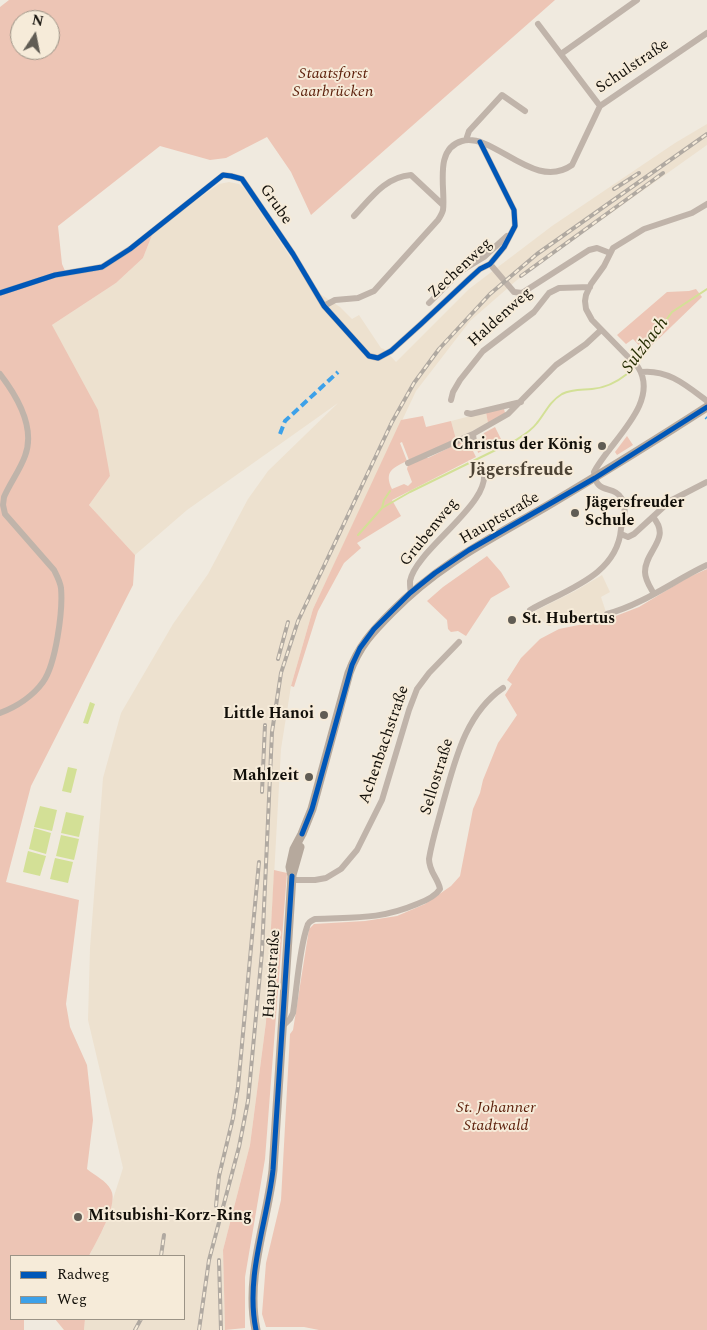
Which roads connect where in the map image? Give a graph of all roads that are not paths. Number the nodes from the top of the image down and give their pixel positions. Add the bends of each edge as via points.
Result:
1 (637, 0) edge
2 (538, 24) dead end
3 (707, 33) edge
4 (561, 54) junction
5 (600, 106) junction
6 (525, 111) dead end
7 (466, 140) junction
8 (480, 142) junction
9 (707, 204) edge
10 (443, 205) junction
11 (354, 216) dead end
12 (512, 232) junction
13 (610, 253) junction
14 (492, 266) junction
15 (590, 288) junction
16 (0, 293) edge
17 (429, 302) dead end
18 (324, 306) junction
19 (601, 330) junction
20 (369, 356) joint
21 (639, 370) junction
22 (0, 374) edge
23 (451, 400) dead end
24 (707, 401) edge
25 (522, 402) junction
26 (707, 407) edge
27 (467, 412) dead end
28 (473, 434) junction
29 (474, 442) dead end
30 (408, 463) dead end
31 (482, 466) dead end
32 (595, 478) junction
33 (707, 482) edge
34 (653, 517) junction
35 (622, 534) junction
36 (707, 565) edge
37 (411, 592) junction
38 (654, 594) junction
39 (530, 610) dead end
40 (607, 614) dead end
41 (459, 642) dead end
42 (503, 688) dead end
43 (0, 713) edge
44 (292, 878) junction
45 (282, 1028) junction
46 (256, 1330) edge

1 - 4 street
2 - 4 street
3 - 5 street, Schulstraße
4 - 5 street
5 - 8 street, Schulstraße via 572,165 564,171 529,168
6 - 7 street via 502,95 469,131
7 - 8 street, Schulstraße
7 - 10 street via 453,145 446,159 442,181
8 - 12 street, Zechenweg via 514,210 516,220
9 - 13 street via 692,213 644,229 618,243
10 - 11 street via 410,175 406,175 385,183
10 - 18 street via 438,220 374,291 358,298 334,300
12 - 14 street, Zechenweg
12 - 17 street, Zechenweg via 461,271
13 - 14 street via 597,248 589,250 522,293 514,292
13 - 15 street
14 - 20 street, Zechenweg via 480,269 469,278 391,351 378,358
15 - 19 street via 585,301 586,310
15 - 23 street, Haldenweg via 559,288 550,293 534,312 483,351 465,372
16 - 18 street, Grube via 55,276 102,267 223,176 231,176 242,179 294,254
18 - 20 street, Grube
19 - 21 street
19 - 25 street via 556,365
21 - 24 street via 679,380
21 - 32 street via 644,386 642,398 636,412 596,468
22 - 43 street via 27,423 26,454 4,497 5,514 54,570 61,588 51,666 44,681 19,704
25 - 27 street via 472,414
25 - 28 street via 501,419
26 - 32 main road, Hauptstraße
28 - 29 street
28 - 30 street
31 - 37 street, Grubenweg via 486,474 481,492 417,567 410,580
32 - 35 street via 602,488 614,491 621,498 625,512
32 - 37 main road, Hauptstraße via 468,550
33 - 34 street via 670,501
34 - 35 street via 628,537
34 - 38 street via 658,524 659,537 645,570
35 - 39 street via 611,558 600,571
36 - 38 street
37 - 44 main road, Hauptstraße via 374,629 356,656 302,834
38 - 40 street
41 - 44 street, Achenbachstraße via 418,689 382,800 357,850 341,869 326,878
42 - 45 street, Sellostraße via 476,716 454,762 429,859 430,870 440,890 414,906 392,913 310,921 293,1013
44 - 45 main road, Hauptstraße
45 - 46 main road, Hauptstraße via 270,1190 254,1276

